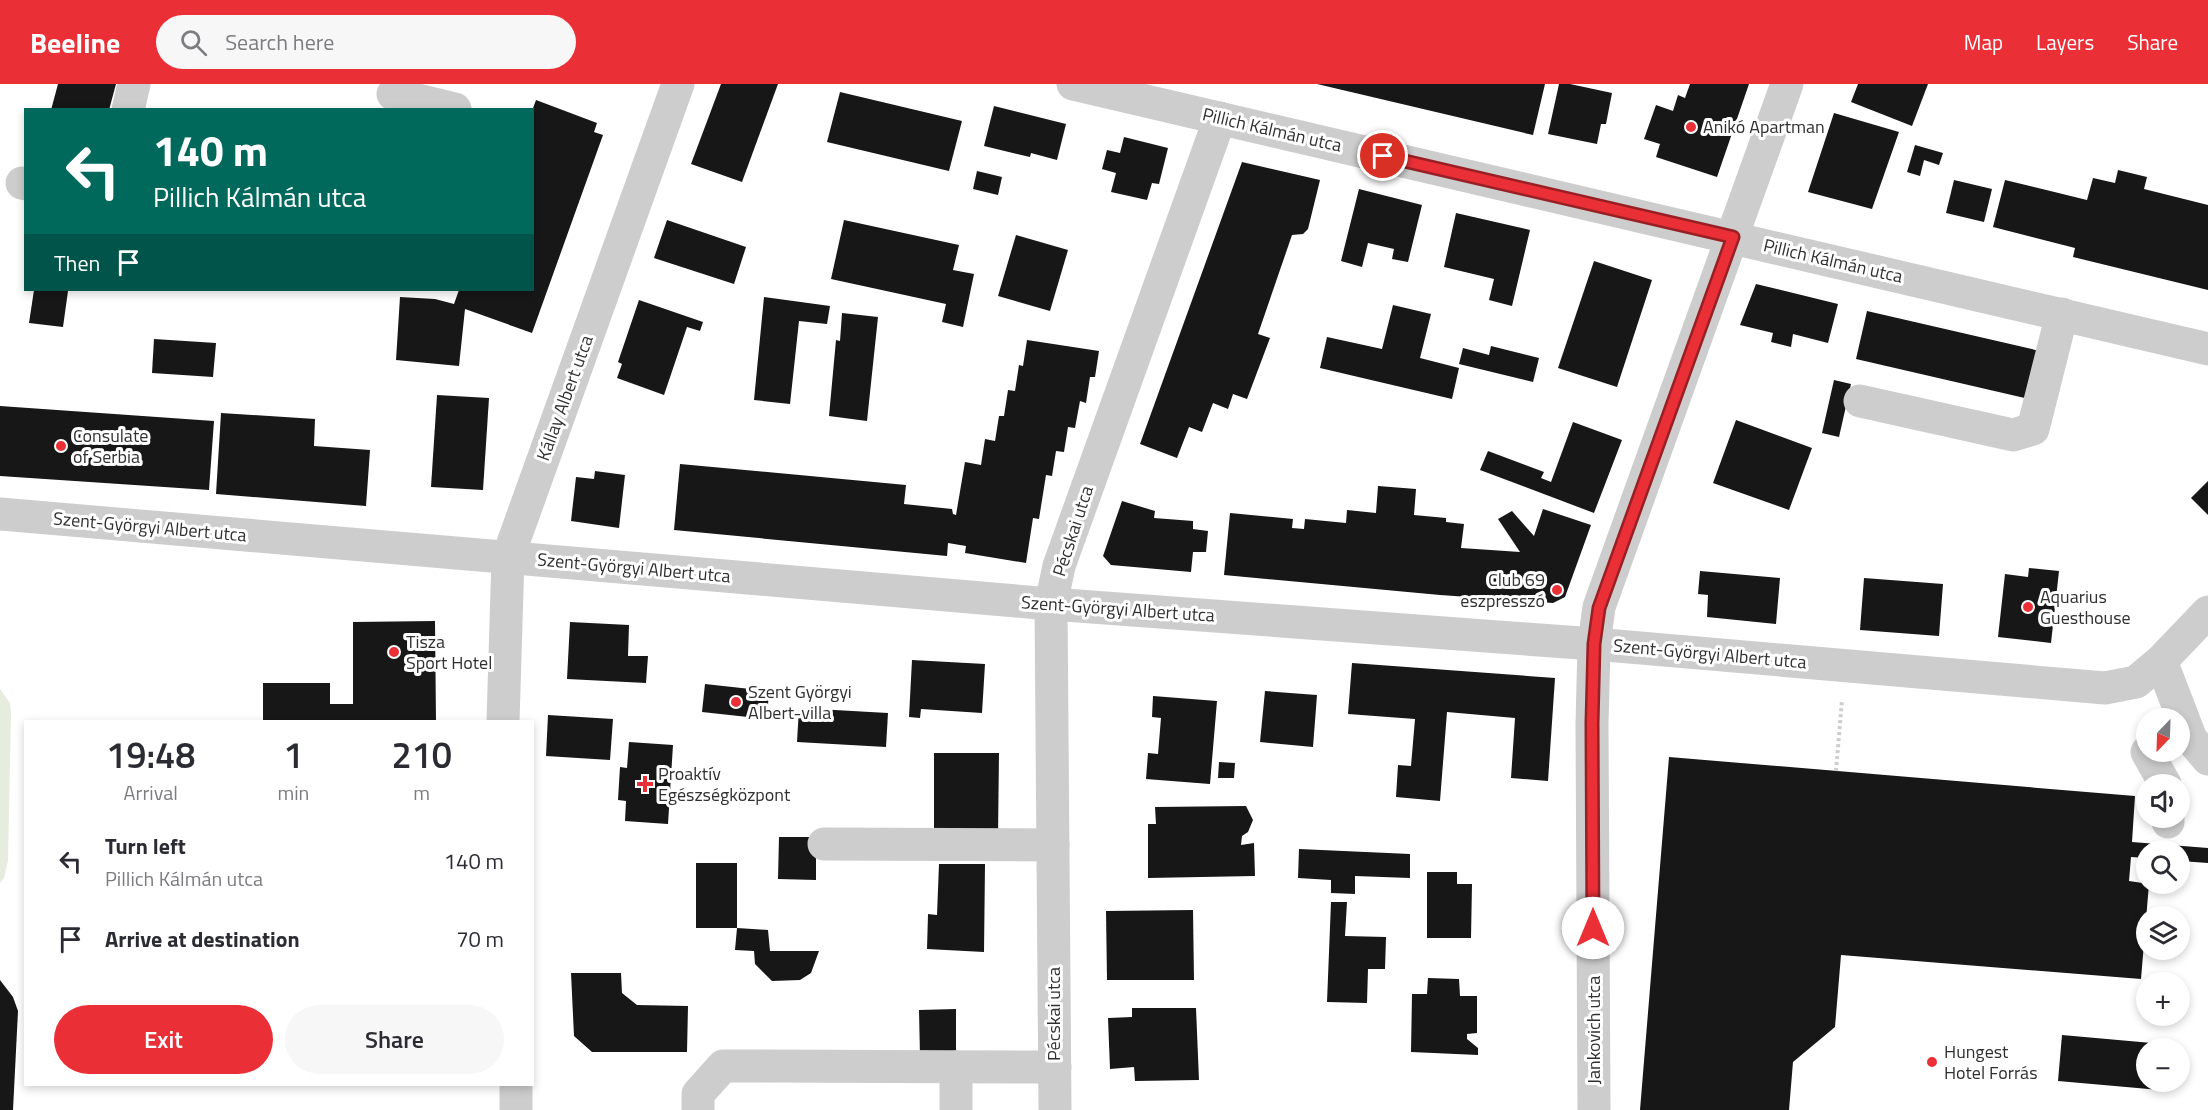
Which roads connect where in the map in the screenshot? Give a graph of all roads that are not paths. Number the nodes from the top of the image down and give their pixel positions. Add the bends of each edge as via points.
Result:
1 (134, 84) edge
2 (462, 84) edge
3 (678, 84) edge
4 (1072, 84) edge
5 (1787, 84) edge
6 (393, 94) dead end
7 (128, 108) edge
8 (451, 108) edge
9 (455, 108) edge
10 (1220, 118) junction
11 (1733, 237) junction
12 (2062, 314) junction
13 (2208, 349) edge
14 (1860, 401) dead end
15 (0, 514) edge
16 (508, 557) junction
17 (1052, 604) junction
18 (2208, 612) edge
19 (1594, 644) junction
20 (2161, 661) junction
21 (503, 720) edge
22 (2208, 759) edge
23 (824, 844) dead end
24 (1053, 845) junction
25 (957, 1067) junction
26 (1055, 1067) junction
27 (516, 1086) edge
28 (516, 1110) edge
29 (698, 1110) edge
30 (956, 1110) edge
31 (1055, 1110) edge
32 (1594, 1110) edge

1 - 7 street
2 - 9 street
3 - 16 street, Kállay Albert utca
4 - 10 street, Pillich Kálmán utca
5 - 11 street, Jankovich utca
6 - 8 street
10 - 11 street, Pillich Kálmán utca
10 - 17 street, Pécskai utca via 1059,566
11 - 12 street, Pillich Kálmán utca
11 - 19 street, Jankovich utca via 1599,608
12 - 13 street, Pillich Kálmán utca
12 - 14 street via 2033,429 2013,435
15 - 16 street, Szent-Györgyi Albert utca
16 - 17 street, Szent-Györgyi Albert utca
16 - 21 street, Kállay Albert utca
17 - 19 street, Szent-Györgyi Albert utca
17 - 24 street, Pécskai utca
18 - 20 street, Szent-Györgyi Albert utca
19 - 20 street, Szent-Györgyi Albert utca via 2105,688 2136,682
19 - 32 street, Jankovich utca
20 - 22 street via 2191,739
23 - 24 street
24 - 26 street, Pécskai utca
25 - 26 street
25 - 29 street via 723,1066 698,1094
25 - 30 street
26 - 31 street, Pécskai utca
27 - 28 street

